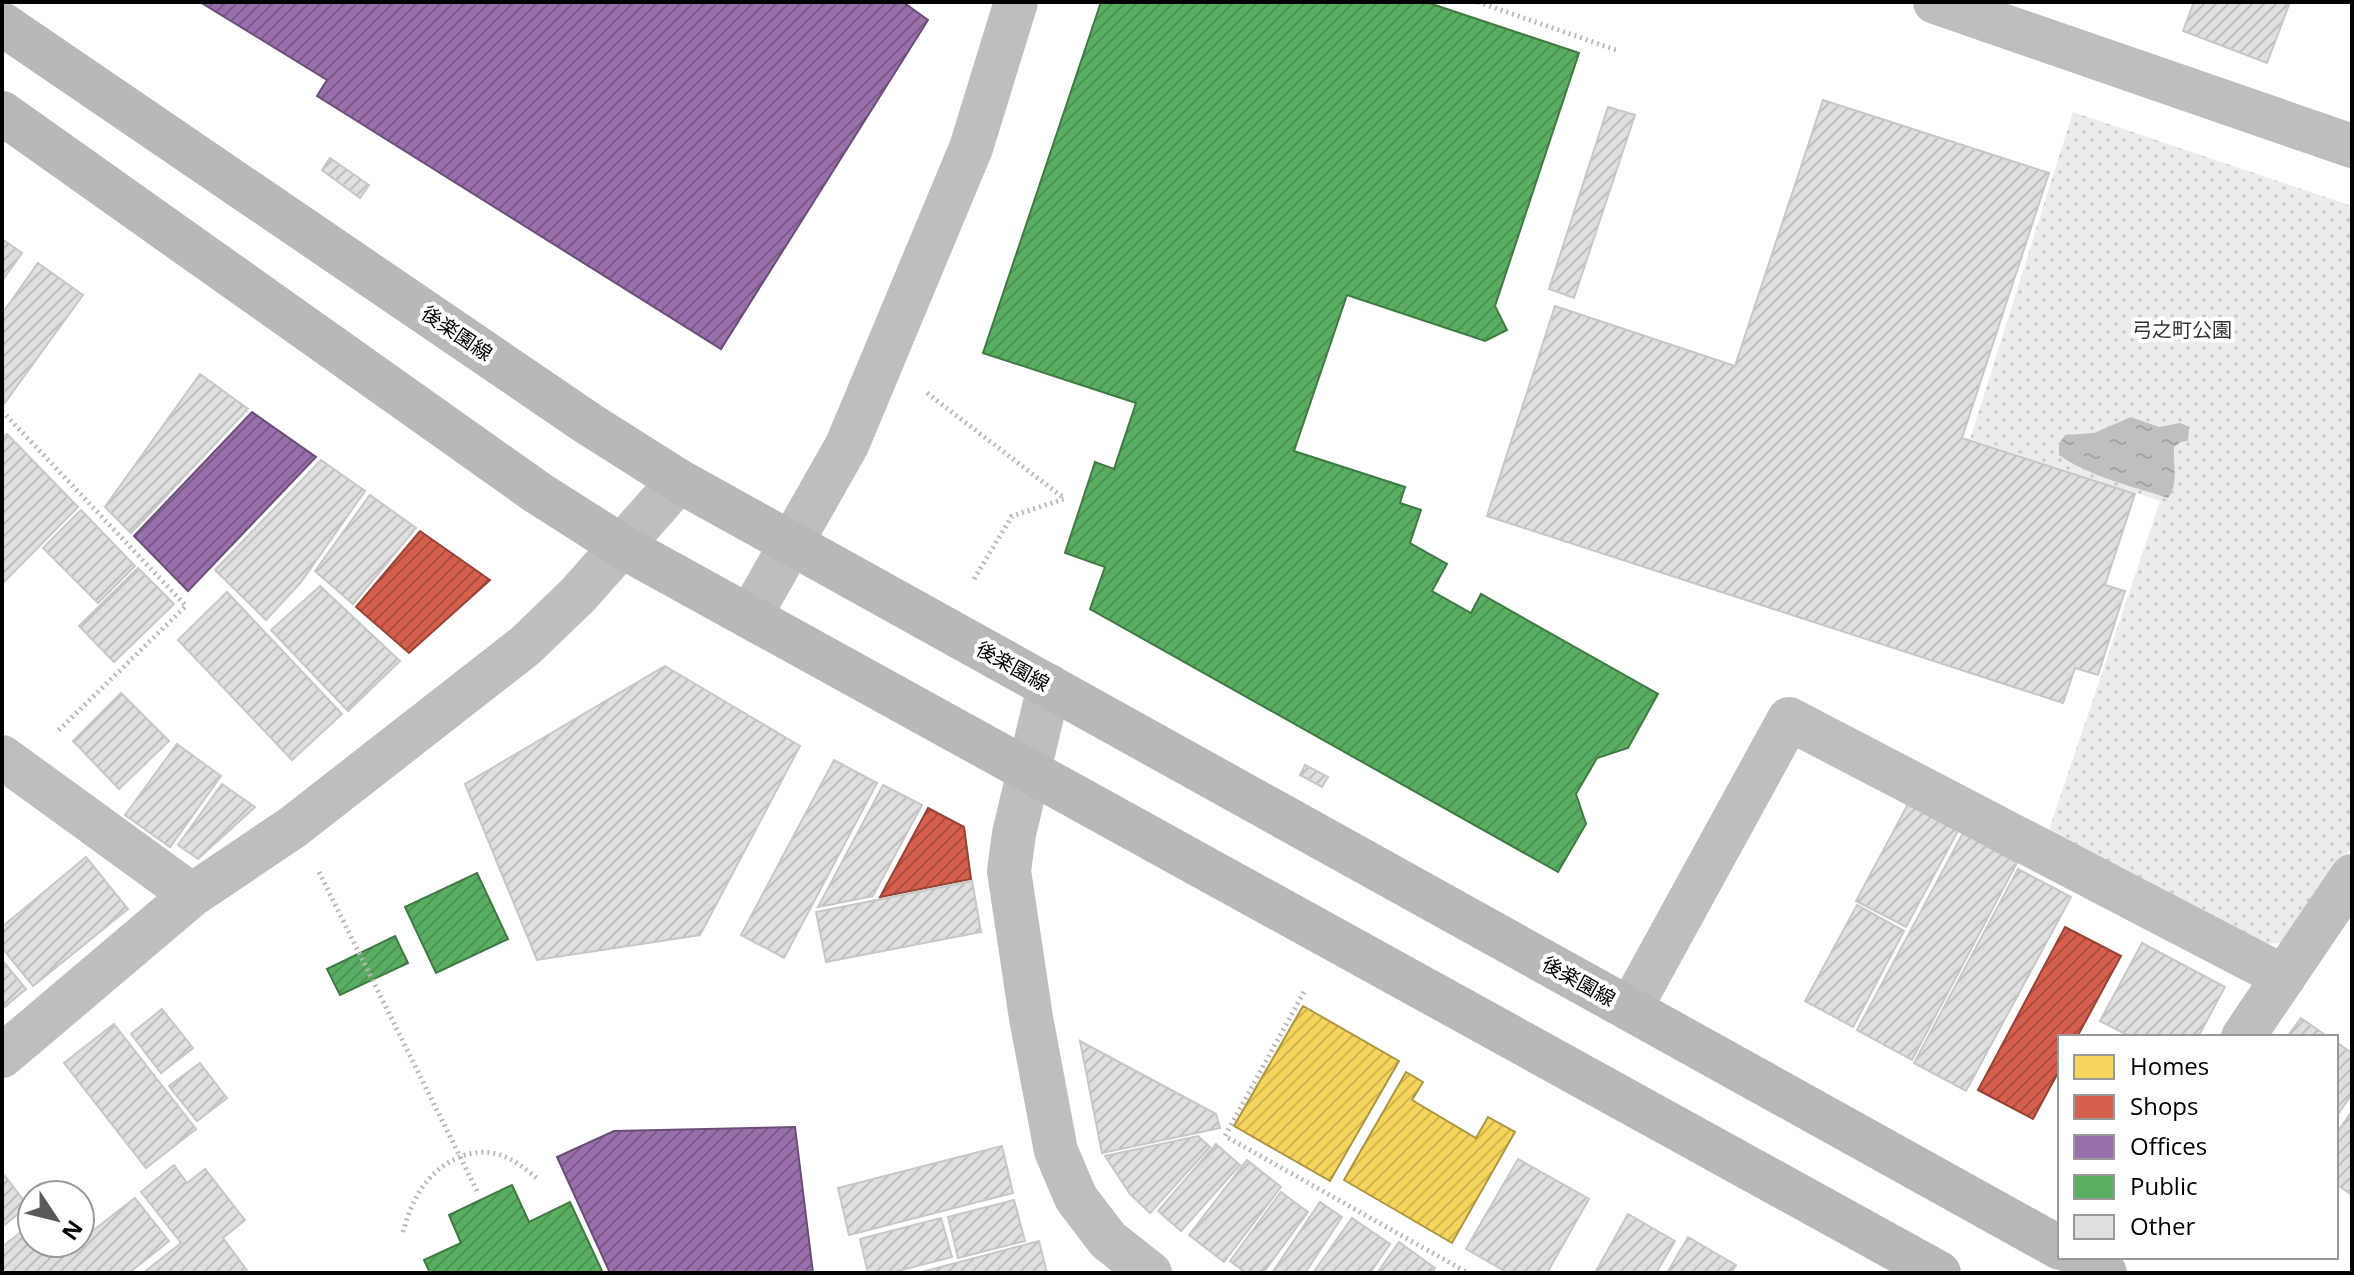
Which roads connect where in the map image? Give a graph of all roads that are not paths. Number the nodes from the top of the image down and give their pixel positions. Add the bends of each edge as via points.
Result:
1 (1016, 2) edge
2 (1958, 6) edge
3 (2, 24) edge
4 (2, 113) edge
5 (2352, 146) edge
6 (679, 481) junction
7 (791, 543) junction
8 (623, 547) junction
9 (750, 616) junction
10 (1049, 686) junction
11 (11, 764) edge
12 (1028, 769) junction
13 (2352, 876) edge
14 (192, 895) junction
15 (2284, 977) junction
16 (1630, 1009) junction
17 (2244, 1035) edge
18 (2, 1056) edge
19 (2058, 1244) edge
20 (1150, 1273) edge
21 (1939, 1273) edge

1 - 7 street via 971,148 847,445
2 - 5 street
3 - 6 main road, 後楽園線
4 - 8 main road via 538,493
6 - 7 main road, 後楽園線
6 - 8 street
7 - 9 street
7 - 10 main road, 後楽園線
8 - 9 main road
8 - 14 street via 525,646 293,827
9 - 12 main road
10 - 12 street
10 - 16 main road, 後楽園線
11 - 14 street
12 - 20 street via 1009,871 1056,1151 1076,1198 1108,1240
12 - 21 main road
13 - 15 street
14 - 18 street
15 - 16 street via 1789,719
15 - 17 street
16 - 19 main road, 後楽園線

